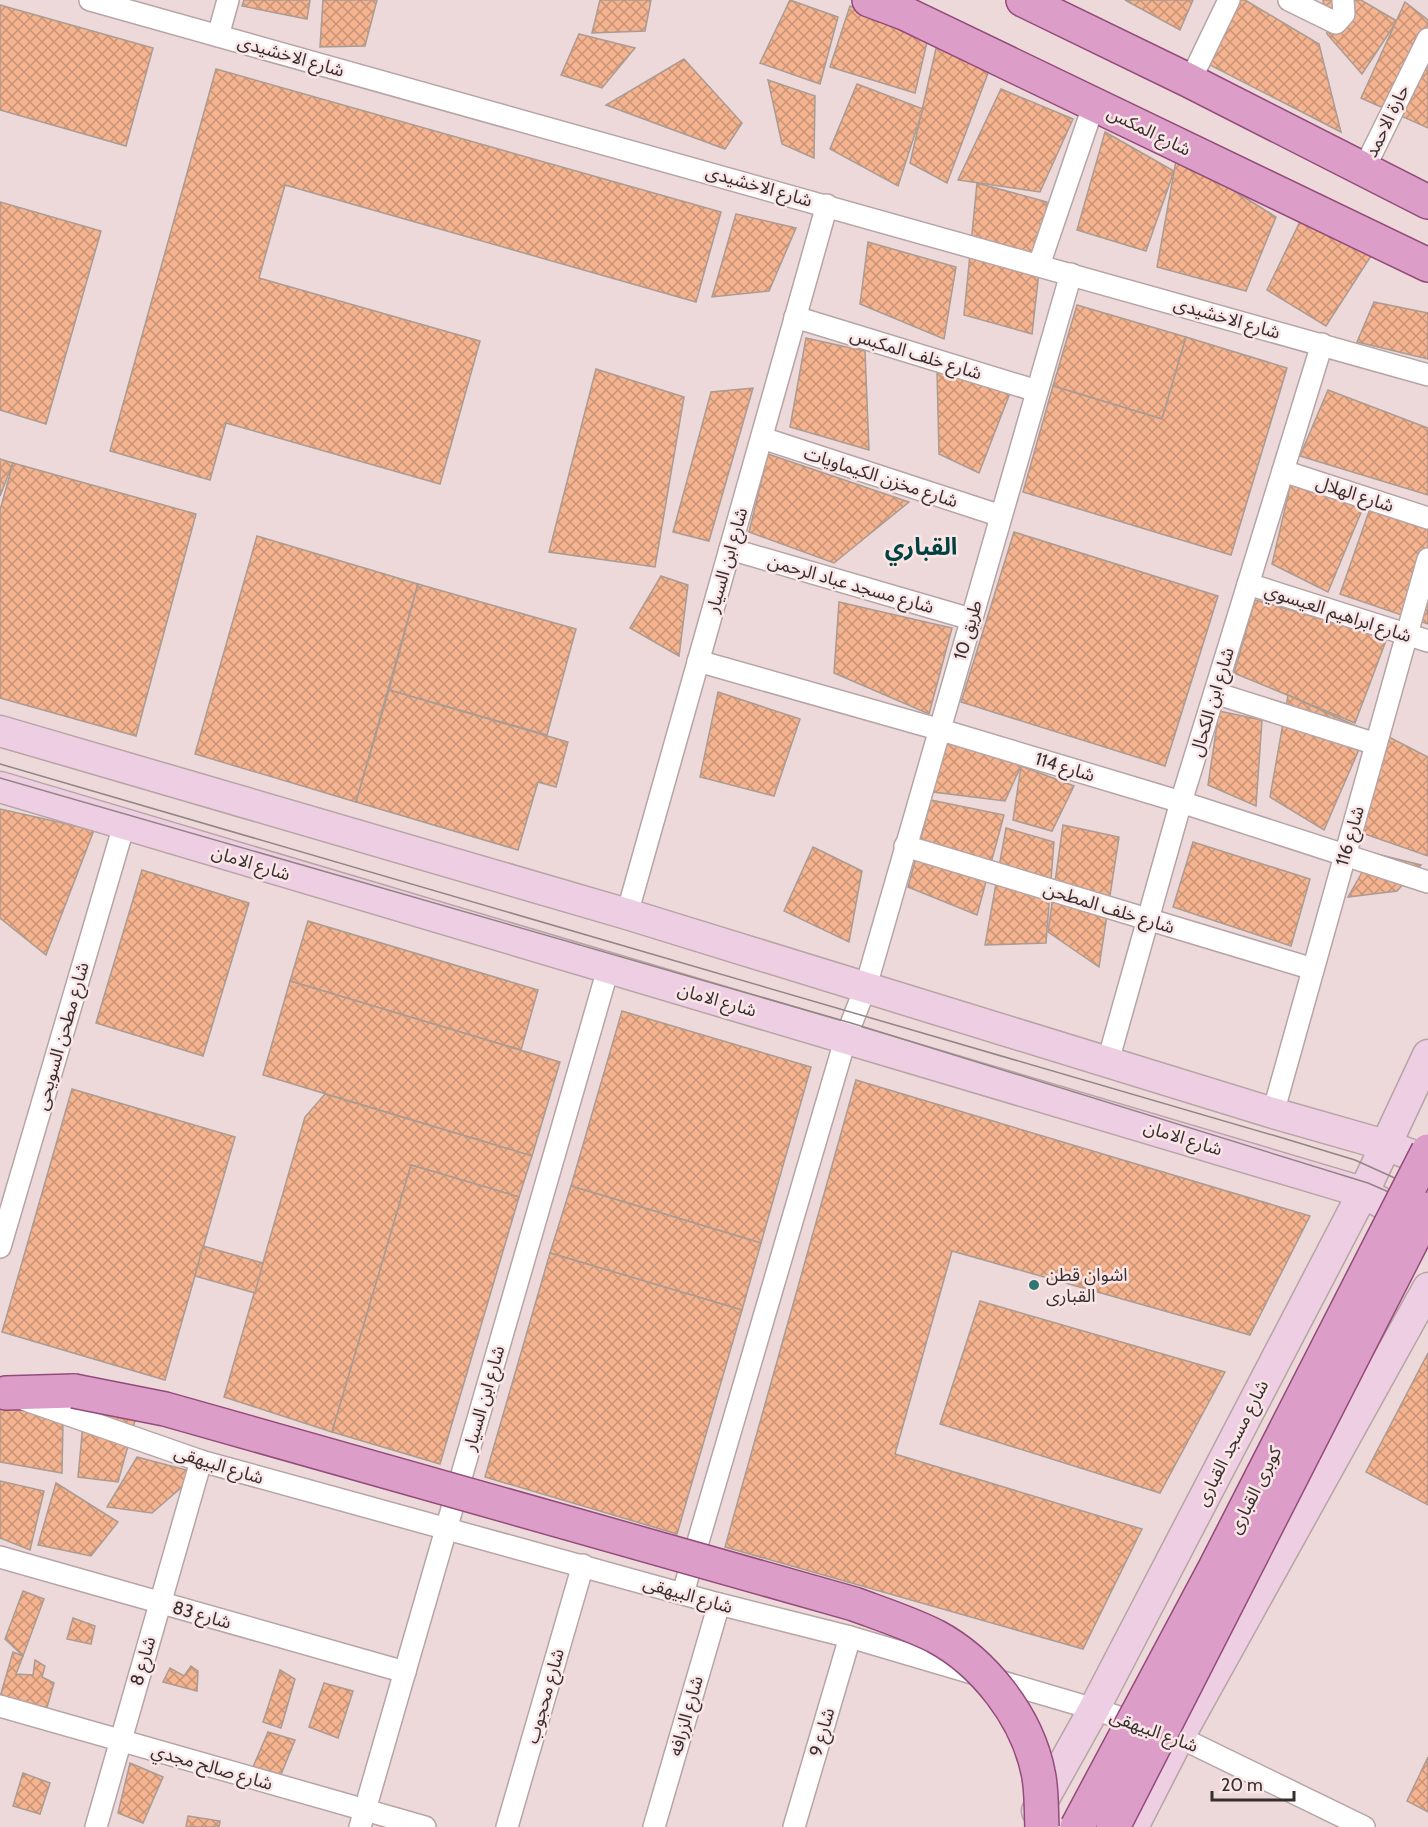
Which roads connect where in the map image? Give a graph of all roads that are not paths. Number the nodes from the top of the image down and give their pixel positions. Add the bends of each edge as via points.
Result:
1 (90, 0) edge
2 (228, 0) edge
3 (869, 0) edge
4 (1023, 0) edge
5 (1229, 0) edge
6 (1289, 0) edge
7 (1343, 0) edge
8 (113, 3) edge
9 (218, 36) junction
10 (1428, 39) edge
11 (1190, 81) junction
12 (1094, 104) junction
13 (1363, 171) junction
14 (1428, 202) edge
15 (827, 205) junction
16 (1039, 265) junction
17 (1428, 265) edge
18 (1071, 274) junction
19 (795, 317) junction
20 (1322, 344) junction
21 (1428, 375) edge
22 (1037, 391) junction
23 (762, 438) junction
24 (1283, 471) junction
25 (1001, 516) junction
26 (1428, 518) edge
27 (730, 549) junction
28 (1428, 559) edge
29 (1248, 584) junction
30 (971, 619) junction
31 (1407, 634) junction
32 (1428, 641) edge
33 (698, 661) junction
34 (1215, 693) junction
35 (938, 729) junction
36 (0, 731) edge
37 (1376, 744) junction
38 (0, 787) edge
39 (1181, 802) junction
40 (124, 825) junction
41 (905, 846) junction
42 (1344, 855) junction
43 (1428, 882) edge
44 (627, 914) junction
45 (1148, 920) junction
46 (608, 969) junction
47 (1313, 969) junction
48 (866, 986) junction
49 (846, 1037) junction
50 (1428, 1055) edge
51 (1108, 1061) junction
52 (1273, 1113) junction
53 (1385, 1144) junction
54 (1428, 1151) edge
55 (1428, 1161) edge
56 (1362, 1192) junction
57 (1428, 1209) edge
58 (1428, 1228) edge
59 (0, 1247) edge
60 (1428, 1288) edge
61 (3, 1392) edge
62 (201, 1461) junction
63 (446, 1529) junction
64 (0, 1557) edge
65 (583, 1565) junction
66 (683, 1593) junction
67 (160, 1603) junction
68 (719, 1605) junction
69 (850, 1637) junction
70 (405, 1672) junction
71 (0, 1706) edge
72 (1094, 1709) junction
73 (1179, 1737) junction
74 (121, 1741) junction
75 (362, 1818) edge
76 (96, 1827) edge
77 (424, 1827) edge
78 (507, 1827) edge
79 (654, 1827) edge
80 (794, 1827) edge
81 (1028, 1827) edge
82 (1042, 1827) edge
83 (1077, 1827) edge
84 (1113, 1827) edge
85 (1133, 1827) edge
86 (1364, 1827) edge

1 - 8 street, شارع الاخشيدى
2 - 9 street
3 - 12 main road, شارع المكس
4 - 11 main road
5 - 11 street
6 - 7 street via 1335,24 1344,14
8 - 9 street, شارع الاخشيدى
9 - 15 street, شارع الاخشيدى
10 - 13 street, حارة الاحمد
11 - 13 main road
12 - 16 street
12 - 17 main road, شارع المكس
13 - 14 main road
15 - 16 street, شارع الاخشيدى
15 - 19 street, شارع ابن السيار
16 - 18 street, شارع الاخشيدى
18 - 20 street, شارع الاخشيدى
18 - 22 street, طريق 10
19 - 22 street, شارع خلف المكبس
19 - 23 street, شارع ابن السيار
20 - 21 street, شارع الاخشيدى
20 - 24 street, شارع ابن الكحال
22 - 25 street, طريق 10
23 - 25 street, شارع مخزن الكيماويات
23 - 27 street, شارع ابن السيار
24 - 26 street, شارع الهلال
24 - 29 street, شارع ابن الكحال
25 - 30 street, طريق 10
27 - 30 street, شارع مسجد عباد الرحمن
27 - 33 street, شارع ابن السيار
28 - 31 street, شارع 116
29 - 31 street, شارع ابراهيم العيسوي
29 - 34 street, شارع ابن الكحال
30 - 35 street, طريق 10
31 - 32 street, شارع ابراهيم العيسوي
31 - 37 street, شارع 116
33 - 35 street, شارع 114
33 - 44 street, شارع ابن السيار
34 - 37 street
34 - 39 street, شارع ابن الكحال
35 - 39 street, شارع 114
35 - 41 street, طريق 10
36 - 44 street
37 - 42 street, شارع 116
38 - 40 street, شارع الامان
39 - 42 street, شارع 114
39 - 45 street, شارع ابن الكحال
40 - 46 street, شارع الامان
40 - 59 street, شارع مطحن السويحى
41 - 45 street, شارع خلف المطحن
41 - 48 street, طريق 10
42 - 43 street, شارع 114
42 - 47 street, شارع 116
44 - 48 street
45 - 47 street, شارع خلف المطحن
45 - 51 street, شارع ابن الكحال
46 - 49 street, شارع الامان
46 - 63 street, شارع ابن السيار
47 - 52 street, شارع 116
48 - 49 street, طريق 10
48 - 51 street
49 - 56 street, شارع الامان
49 - 66 street, طريق 10
50 - 53 street, شارع مسجد القبارى
51 - 52 street
52 - 53 street
53 - 55 street
53 - 56 street, شارع مسجد القبارى
54 - 83 main road, كوبرى القبارى, bridge via 1215,1568
56 - 58 street, شارع الامان
56 - 72 street, شارع مسجد القبارى
57 - 84 main road, كوبرى القبارى, bridge
60 - 73 street
61 - 62 street, شارع البيهقى
61 - 82 main road, bridge via 74,1391 165,1409 831,1597 896,1619 936,1637 971,1662 1001,1694 1024,1731 1038,1772
62 - 63 street, شارع البيهقى
62 - 67 street, شارع 8
63 - 65 street, شارع البيهقى
63 - 70 street, شارع ابن السيار
64 - 67 street, شارع 83
65 - 66 street, شارع البيهقى
65 - 78 street, شارع محجوب
66 - 68 street, شارع البيهقى
67 - 70 street, شارع 83
67 - 74 street, شارع 8
68 - 69 street, شارع البيهقى
68 - 79 street, شارع الزرافه
69 - 72 street, شارع البيهقى
69 - 80 street, شارع 9
70 - 75 street, شارع ابن السيار
71 - 74 street, شارع صالح مجدي
72 - 73 street, شارع البيهقى
72 - 81 street, شارع مسجد القبارى
73 - 85 street
73 - 86 street, شارع البيهقى
74 - 75 street, شارع صالح مجدي
74 - 76 street, شارع 8
75 - 77 street, شارع صالح مجدي

